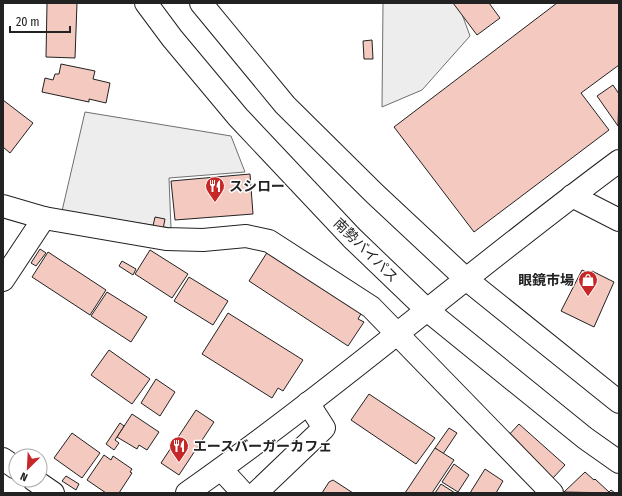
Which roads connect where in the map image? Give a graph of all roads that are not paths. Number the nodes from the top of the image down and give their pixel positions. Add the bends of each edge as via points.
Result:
1 (146, 3) edge
2 (201, 3) edge
3 (619, 161) edge
4 (572, 196) junction
5 (3, 206) edge
6 (44, 218) junction
7 (619, 220) edge
8 (3, 280) edge
9 (466, 280) junction
10 (427, 310) junction
11 (397, 334) junction
12 (619, 402) edge
13 (308, 403) junction
14 (619, 462) edge
15 (221, 469) junction
16 (187, 493) edge
17 (242, 493) edge
18 (256, 493) edge
19 (552, 493) edge

1 - 10 main road, 南勢バイパス via 238,117 352,238
2 - 9 main road via 285,105
3 - 4 main road
4 - 7 main road
4 - 9 main road
5 - 6 main road
6 - 8 main road
6 - 11 main road via 166,239 203,240 246,236 269,240 371,307
9 - 10 main road
9 - 12 main road
10 - 11 main road
10 - 14 main road, 南勢バイパス via 585,438
11 - 13 main road
11 - 19 main road
13 - 15 main road
13 - 18 main road via 324,428
15 - 16 main road
15 - 17 main road

